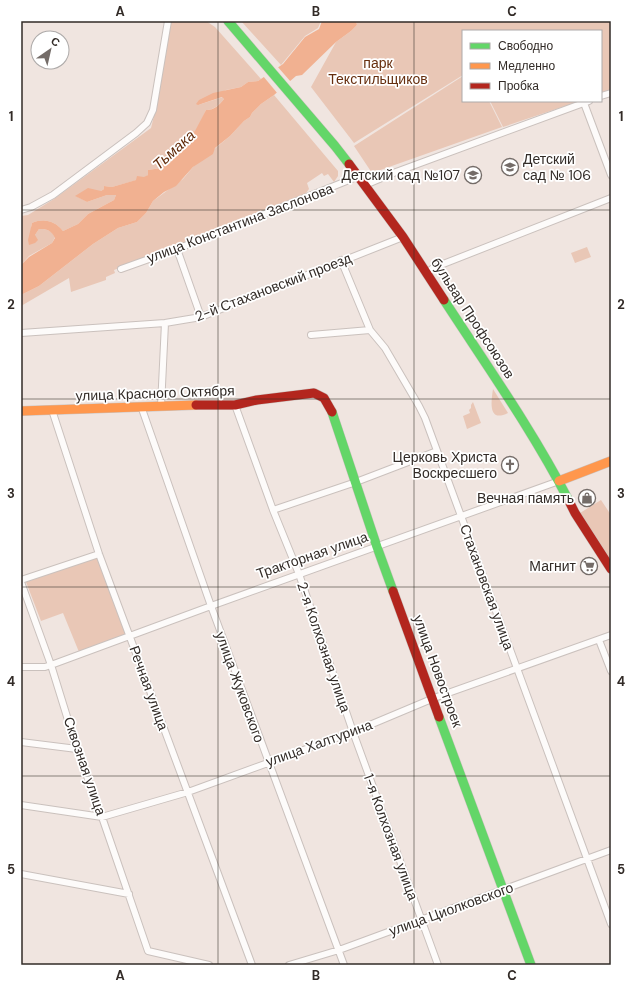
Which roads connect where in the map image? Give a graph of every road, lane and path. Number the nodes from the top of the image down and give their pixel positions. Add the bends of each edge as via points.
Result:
1 (168, 21) edge
2 (228, 21) edge
3 (234, 26) edge
4 (587, 102) edge
5 (611, 175) edge
6 (359, 176) junction
7 (365, 185) junction
8 (611, 198) edge
9 (21, 210) edge
10 (403, 237) junction
11 (177, 249) junction
12 (341, 260) junction
13 (121, 269) dead end
14 (427, 273) junction
15 (201, 317) junction
16 (165, 323) junction
17 (370, 330) junction
18 (21, 333) edge
19 (311, 336) dead end
20 (314, 393) joint
21 (141, 406) junction
22 (161, 406) junction
23 (235, 406) junction
24 (52, 410) junction
25 (21, 411) edge
26 (437, 451) junction
27 (611, 460) edge
28 (559, 481) junction
29 (356, 482) junction
30 (273, 510) junction
31 (462, 516) junction
32 (377, 547) junction
33 (99, 554) junction
34 (611, 569) edge
35 (299, 574) junction
36 (21, 581) edge
37 (22, 591) edge
38 (211, 606) junction
39 (611, 635) edge
40 (130, 636) junction
41 (600, 640) junction
42 (51, 665) junction
43 (21, 667) edge
44 (517, 670) junction
45 (611, 672) edge
46 (434, 698) junction
47 (353, 732) junction
48 (21, 742) edge
49 (77, 749) junction
50 (268, 762) junction
51 (188, 792) junction
52 (21, 805) edge
53 (102, 817) junction
54 (611, 850) edge
55 (587, 859) junction
56 (21, 874) edge
57 (504, 890) junction
58 (129, 894) junction
59 (421, 920) junction
60 (611, 924) edge
61 (339, 950) junction
62 (209, 965) edge
63 (252, 965) edge
64 (289, 965) edge
65 (344, 965) edge
66 (438, 965) edge
67 (531, 965) edge

1 - 9 street via 154,107 146,123 53,195
2 - 3 street, бульвар Профсоюзов
3 - 6 street, бульвар Профсоюзов
4 - 5 street
4 - 7 street
6 - 7 street, бульвар Профсоюзов
6 - 11 street, улица Константина Заслонова
7 - 10 street, бульвар Профсоюзов
8 - 14 street
10 - 12 street, 2-й Стахановский проезд
10 - 14 street, бульвар Профсоюзов
11 - 13 street, улица Константина Заслонова
11 - 15 street
12 - 15 street, 2-й Стахановский проезд
12 - 17 street, Стахановская улица
14 - 28 street, бульвар Профсоюзов
15 - 16 street, 2-й Стахановский проезд
16 - 18 street, 2-й Стахановский проезд
16 - 22 street
17 - 19 street
17 - 26 street, Стахановская улица via 385,348 419,406
20 - 23 street, улица Красного Октября via 257,400
20 - 29 street, улица Новостроек via 324,398 330,407
21 - 22 street, улица Красного Октября
21 - 24 street, улица Красного Октября
21 - 38 street, улица Жуковского
22 - 23 street, улица Красного Октября
23 - 30 street, 2-я Колхозная улица
24 - 25 street, улица Красного Октября
24 - 33 street, Речная улица
26 - 29 street
26 - 31 street, Стахановская улица
27 - 28 street, Тракторная улица
28 - 31 street, Тракторная улица
28 - 34 street, бульвар Профсоюзов via 575,513
29 - 30 street
29 - 32 street, улица Новостроек
30 - 35 street, 2-я Колхозная улица
31 - 32 street, Тракторная улица
31 - 44 street, Стахановская улица
32 - 35 street, Тракторная улица
32 - 46 street, улица Новостроек
33 - 36 street
33 - 40 street, Речная улица
35 - 38 street, Тракторная улица
35 - 47 street, 2-я Колхозная улица
36 - 37 street, Сквозная улица
37 - 42 street, Сквозная улица
38 - 40 street, Тракторная улица
38 - 50 street, улица Жуковского
39 - 41 street, улица Халтурина
40 - 42 street, Тракторная улица
40 - 51 street, Речная улица
41 - 44 street, улица Халтурина
41 - 45 street
42 - 43 street, Тракторная улица
42 - 49 street, Сквозная улица
44 - 46 street, улица Халтурина
44 - 55 street, Стахановская улица
46 - 47 street, улица Халтурина
46 - 57 street, улица Новостроек
47 - 50 street, улица Халтурина
47 - 59 street, 1-я Колхозная улица
48 - 49 street
49 - 53 street, Сквозная улица
50 - 51 street, улица Халтурина
50 - 61 street, улица Жуковского
51 - 53 street, улица Халтурина
51 - 63 street, Речная улица
52 - 53 street, улица Халтурина
53 - 58 street, Сквозная улица
54 - 55 street, улица Циолковского
55 - 57 street, улица Циолковского
55 - 60 street, Стахановская улица
56 - 58 street
57 - 59 street, улица Циолковского
57 - 67 street, улица Новостроек
58 - 62 street, Сквозная улица via 148,951
59 - 61 street, улица Циолковского
59 - 66 street, 1-я Колхозная улица
61 - 64 street, улица Циолковского
61 - 65 street, улица Жуковского

